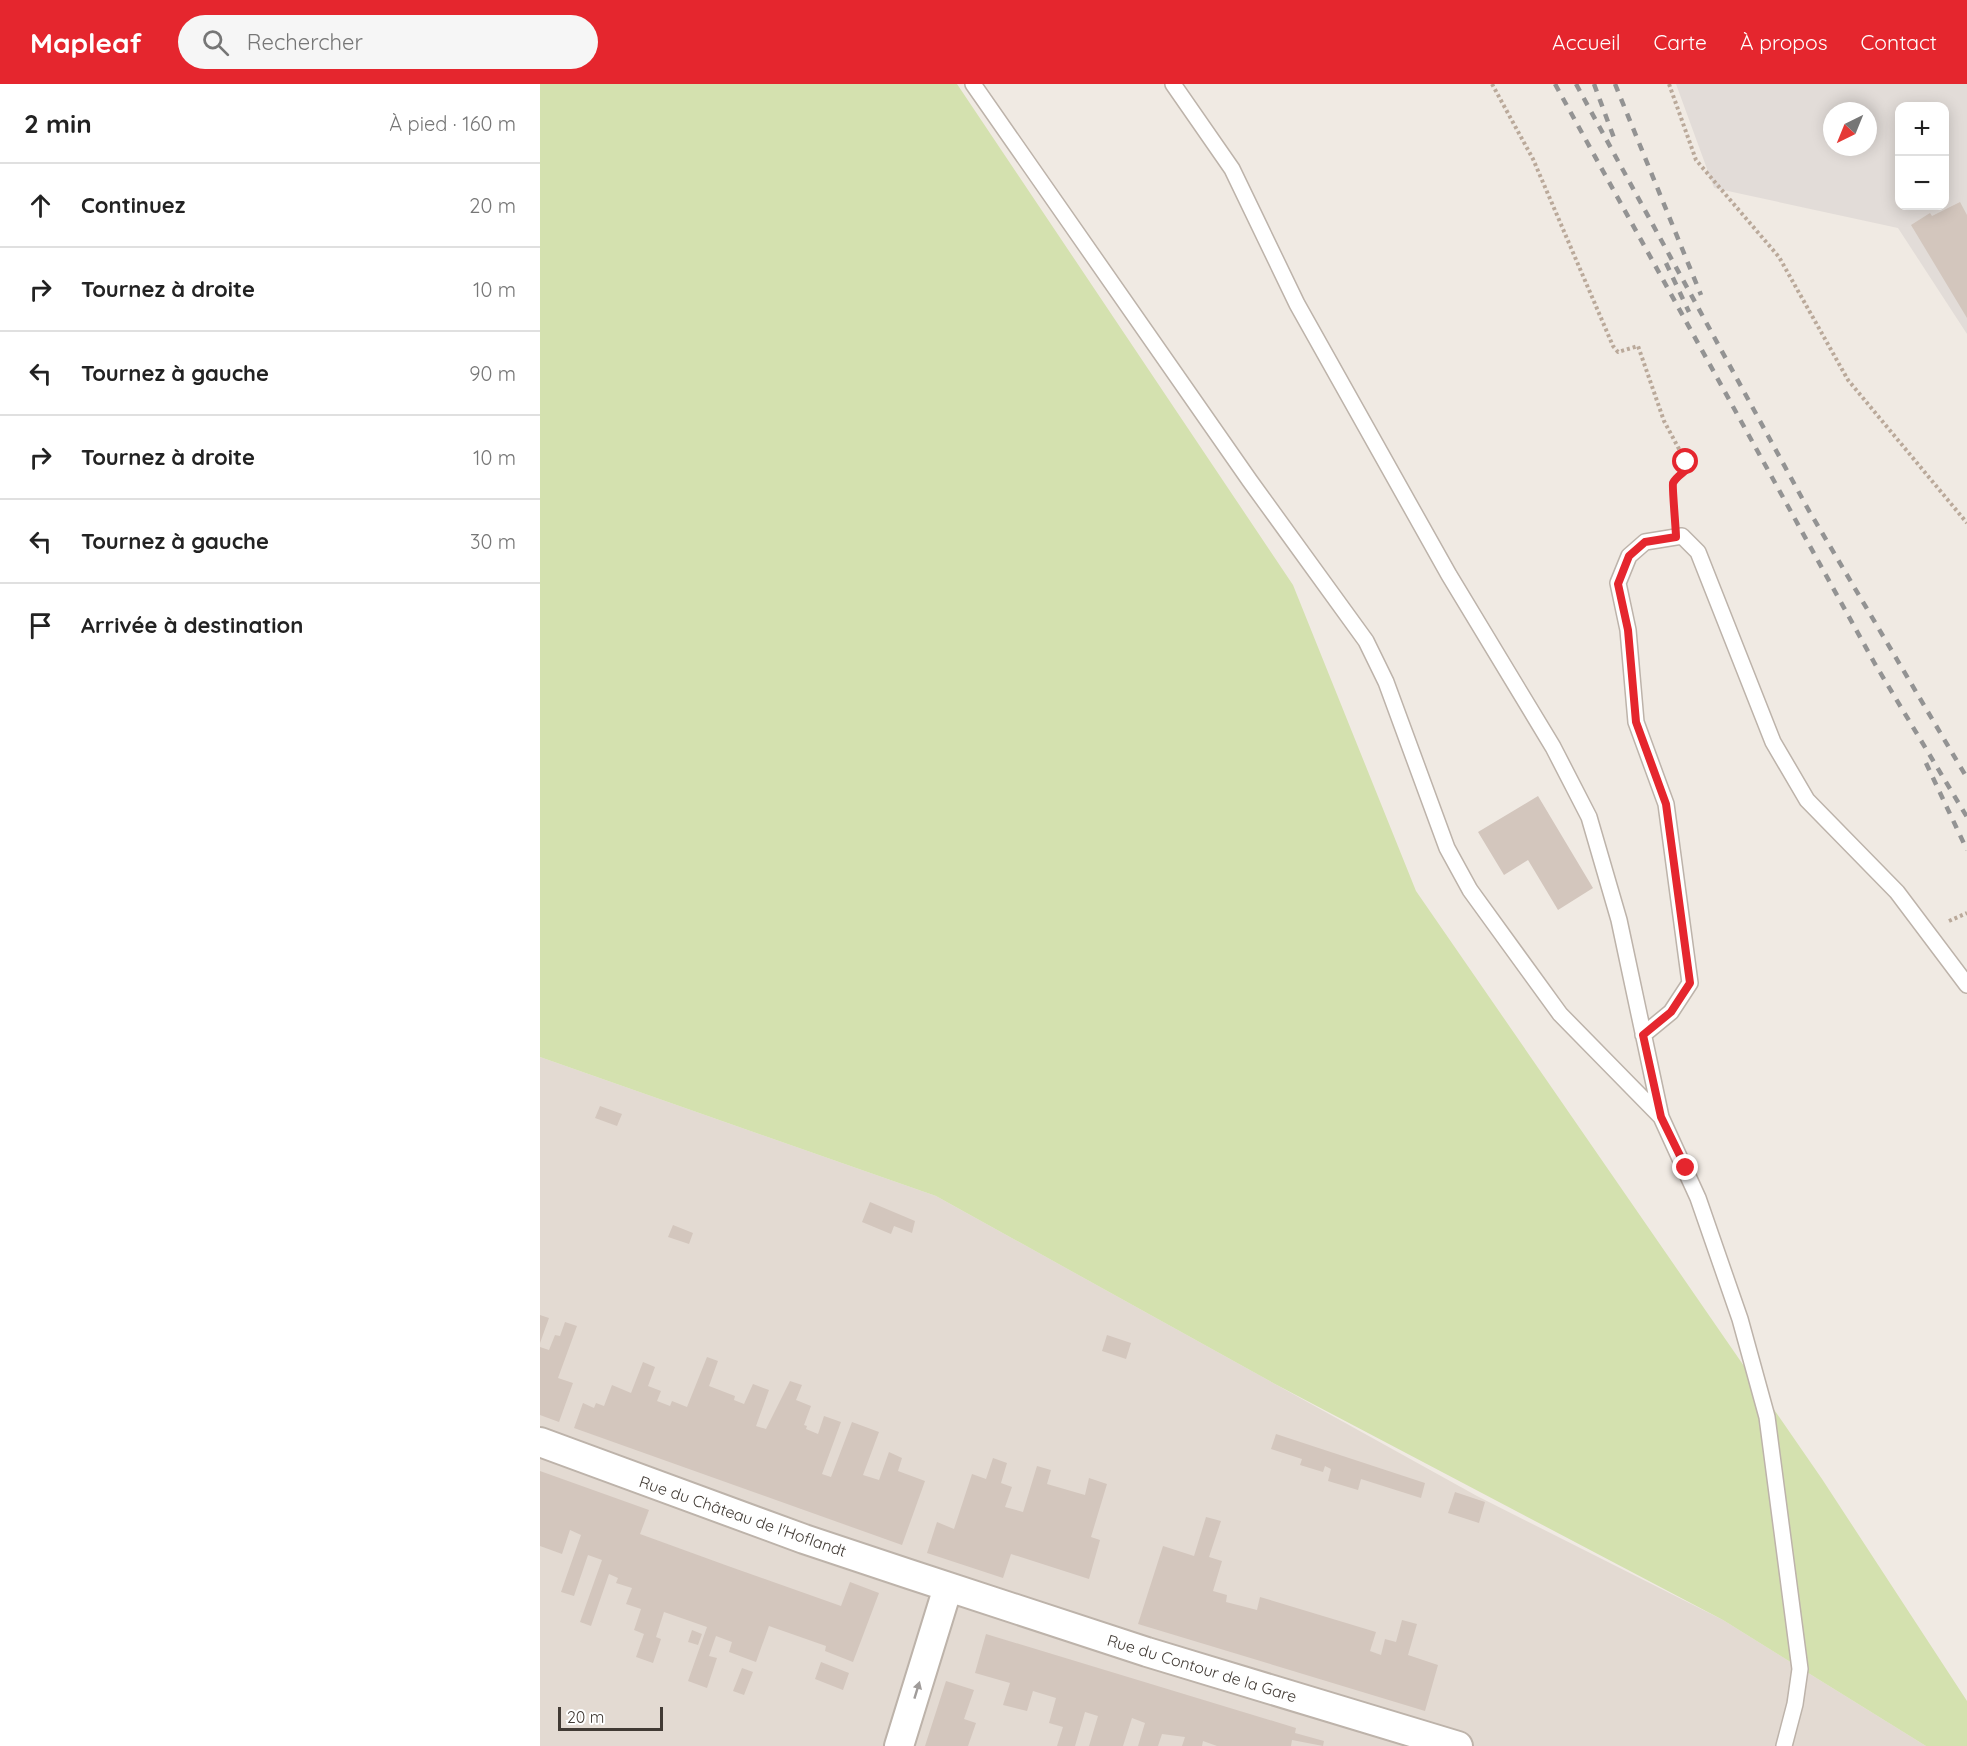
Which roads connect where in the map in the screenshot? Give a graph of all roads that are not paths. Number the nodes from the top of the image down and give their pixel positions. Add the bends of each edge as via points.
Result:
1 (973, 84) edge
2 (1173, 84) edge
3 (1967, 985) edge
4 (1643, 1035) junction
5 (1661, 1117) junction
6 (540, 1442) edge
7 (948, 1587) junction
8 (899, 1746) edge
9 (1458, 1746) edge
10 (1784, 1746) edge

1 - 5 lane via 1366,641 1386,682 1447,848 1470,890 1560,1014
2 - 4 lane via 1242,185 1296,304 1581,799 1613,895
3 - 4 lane via 1897,892 1807,800 1773,742 1698,552 1682,537 1676,537 1645,542 1629,556 1618,584 1628,630 1636,722 1666,804 1690,983 1671,1012
4 - 5 lane
5 - 10 lane via 1698,1198 1740,1319 1767,1417 1800,1669
6 - 7 street, Rue du Château de l'Hoflandt
8 -> 7 street
7 - 9 street, Rue du Contour de la Gare

